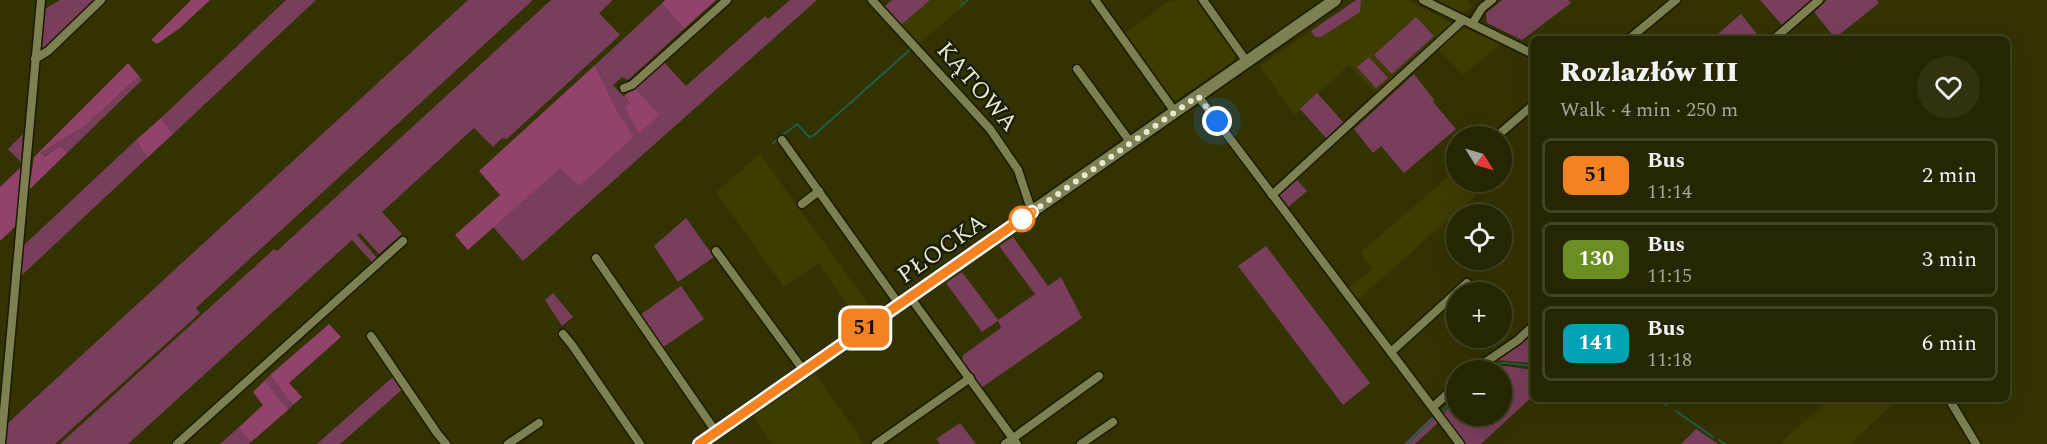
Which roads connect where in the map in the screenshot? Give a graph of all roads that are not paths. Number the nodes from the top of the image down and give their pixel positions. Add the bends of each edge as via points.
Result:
1 (41, 0) edge
2 (101, 0) edge
3 (727, 0) edge
4 (872, 0) edge
5 (1095, 0) edge
6 (1203, 0) edge
7 (1335, 0) edge
8 (1423, 0) edge
9 (1492, 0) edge
10 (1676, 0) edge
11 (1819, 0) edge
12 (1463, 20) junction
13 (1472, 24) junction
14 (1633, 36) edge
15 (1777, 36) edge
16 (1530, 53) edge
17 (36, 59) junction
18 (1247, 62) junction
19 (1077, 69) dead end
20 (624, 88) dead end
21 (1198, 96) junction
22 (1530, 108) edge
23 (1175, 112) junction
24 (1509, 126) edge
25 (782, 140) dead end
26 (1131, 143) junction
27 (819, 191) junction
28 (1272, 195) junction
29 (802, 204) dead end
30 (1032, 212) junction
31 (403, 241) dead end
32 (716, 251) dead end
33 (596, 258) dead end
34 (910, 297) junction
35 (1446, 303) edge
36 (899, 304) junction
37 (1530, 329) edge
38 (563, 334) dead end
39 (371, 336) dead end
40 (1391, 351) junction
41 (1489, 360) edge
42 (804, 371) junction
43 (1099, 376) dead end
44 (970, 378) junction
45 (1446, 395) edge
46 (1951, 402) edge
47 (1433, 407) junction
48 (1113, 422) dead end
49 (539, 423) dead end
50 (716, 432) junction
51 (1012, 442) edge
52 (1, 444) edge
53 (177, 444) edge
54 (446, 444) edge
55 (508, 444) edge
56 (640, 444) edge
57 (699, 444) edge
58 (876, 444) edge
59 (1081, 444) edge
60 (1460, 444) edge
61 (1976, 444) edge

1 - 17 street
2 - 17 street
3 - 20 street
4 - 30 street, KĄTOWA via 990,129 1018,170
5 - 23 street
6 - 18 street
7 - 18 street, PŁOCKA
8 - 12 street
9 - 13 street
10 - 14 street
11 - 15 street
12 - 13 street
12 - 28 street
13 - 16 street
17 - 52 street
18 - 21 street, PŁOCKA
19 - 26 street
21 - 23 street, PŁOCKA
21 - 28 street
22 - 24 street
23 - 26 street, PŁOCKA
25 - 27 street
26 - 30 street, PŁOCKA
27 - 29 street
27 - 36 street
28 - 40 street
30 - 34 street, PŁOCKA
31 - 53 street
32 - 42 street
33 - 50 street
34 - 36 street, PŁOCKA
34 - 44 street
35 - 40 street
36 - 42 street, PŁOCKA
37 - 41 street
38 - 56 street
39 - 54 street
40 - 47 street
42 - 50 street, PŁOCKA
43 - 51 street
44 - 51 street
44 - 58 street
45 - 47 street
46 - 61 street
47 - 60 street
48 - 59 street
49 - 55 street
50 - 57 street, PŁOCKA

